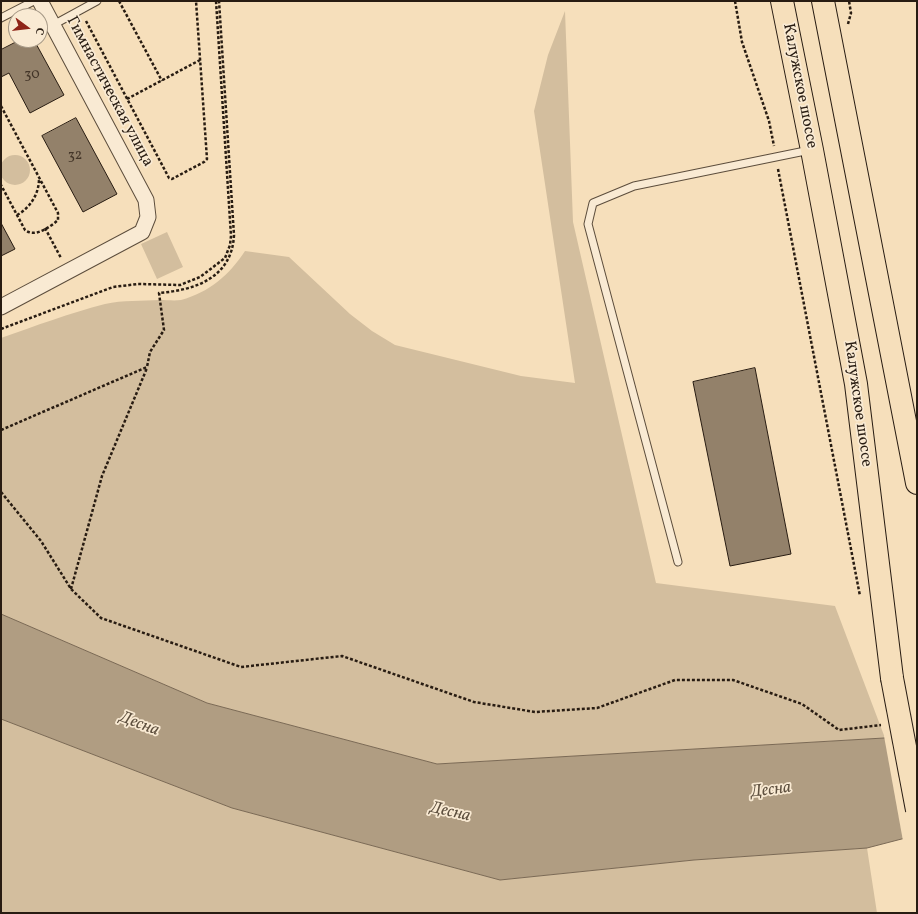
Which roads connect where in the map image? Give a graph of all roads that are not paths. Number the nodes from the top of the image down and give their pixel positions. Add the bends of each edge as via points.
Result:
1 (34, 1) edge
2 (40, 1) edge
3 (97, 1) edge
4 (782, 1) edge
5 (823, 1) edge
6 (82, 6) edge
7 (1, 18) edge
8 (53, 25) junction
9 (812, 150) junction
10 (1, 307) edge
11 (917, 483) edge
12 (678, 562) dead end
13 (917, 810) edge

1 - 7 lane
2 - 8 street, Гимнастическая улица
3 - 6 lane
4 - 9 highway, Калужское шоссе
5 - 11 highway
6 - 8 lane
8 - 10 street, Гимнастическая улица via 146,200 148,217 142,232
9 - 12 lane via 634,186 593,202 588,224
9 - 13 highway, Калужское шоссе, bridge via 856,384 892,678

